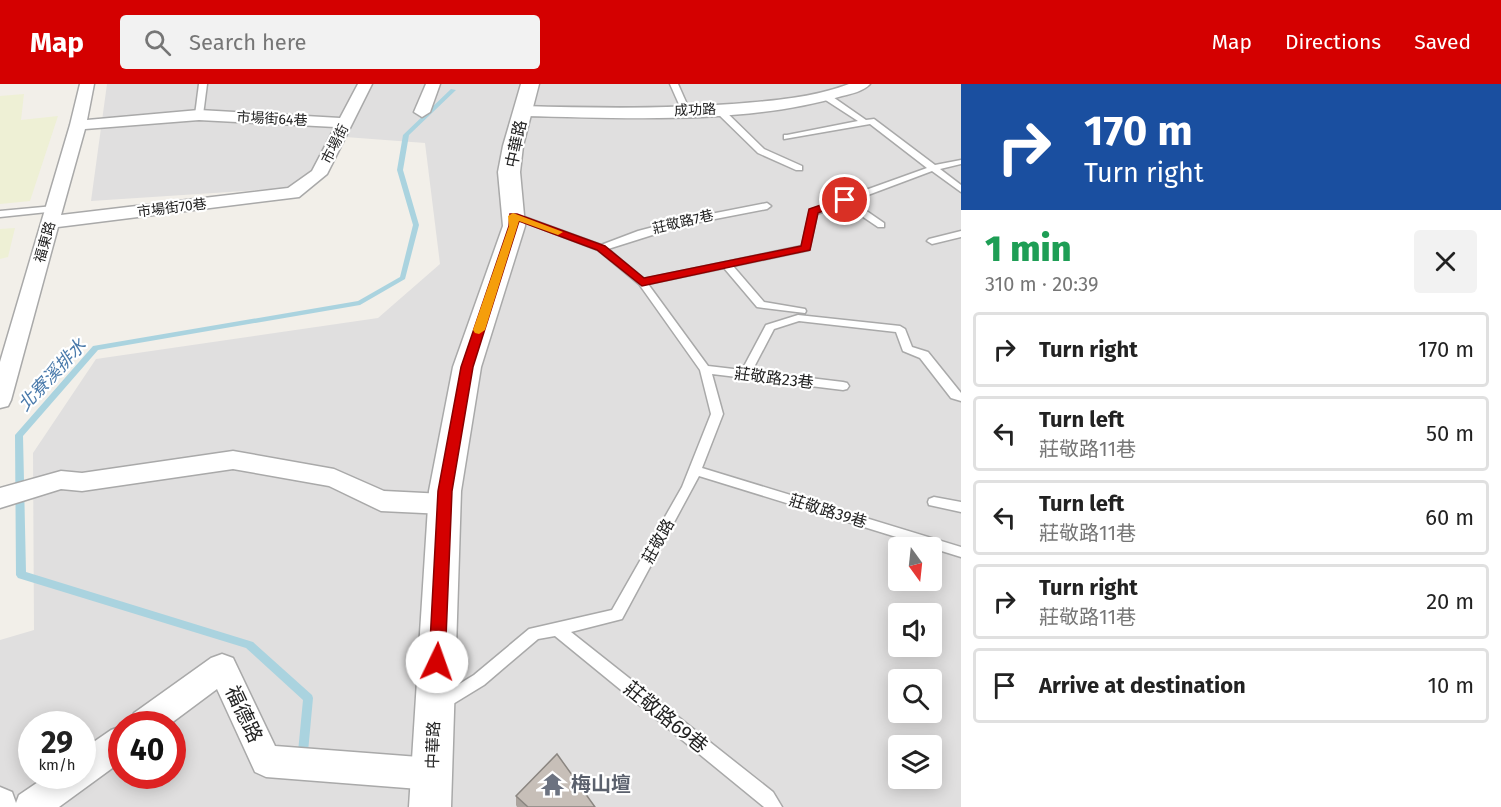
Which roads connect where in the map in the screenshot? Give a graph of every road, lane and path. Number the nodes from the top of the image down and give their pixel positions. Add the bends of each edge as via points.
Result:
1 (87, 84) edge
2 (202, 84) edge
3 (365, 84) edge
4 (433, 84) edge
5 (674, 84) edge
6 (852, 86) edge
7 (828, 97) junction
8 (527, 98) edge
9 (719, 110) junction
10 (686, 111) junction
11 (422, 112) dead end
12 (199, 115) junction
13 (345, 123) junction
14 (866, 123) junction
15 (78, 125) junction
16 (787, 137) dead end
17 (961, 162) edge
18 (799, 168) dead end
19 (934, 168) junction
20 (961, 189) edge
21 (293, 193) joint
22 (845, 200) junction
23 (767, 206) dead end
24 (0, 214) edge
25 (52, 216) junction
26 (513, 216) junction
27 (881, 225) dead end
28 (961, 234) edge
29 (932, 241) dead end
30 (601, 248) junction
31 (726, 264) junction
32 (642, 282) junction
33 (801, 310) dead end
34 (705, 369) junction
35 (745, 374) junction
36 (843, 386) dead end
37 (961, 397) edge
38 (0, 400) edge
39 (694, 470) junction
40 (3, 497) edge
41 (934, 502) dead end
42 (444, 504) junction
43 (961, 507) edge
44 (961, 552) edge
45 (557, 629) junction
46 (435, 707) junction
47 (163, 711) edge
48 (432, 774) junction
49 (56, 789) edge
50 (31, 807) edge
51 (430, 807) edge
52 (774, 807) edge

1 - 15 street, 福東路
2 - 12 lane
3 - 13 street, 市場街
4 - 11 street
5 - 10 lane
6 - 7 street, 成功路
7 - 9 street, 成功路
7 - 14 lane
8 - 10 street, 成功路
8 - 26 street, 中華路 via 509,172
9 - 10 street, 成功路
9 - 18 lane via 761,151
12 - 13 street, 市場街64巷
12 - 15 street, 市場街64巷
13 - 21 street, 市場街 via 319,174
14 - 16 lane
14 - 19 lane via 871,122
15 - 25 street, 福東路
17 - 19 lane
19 - 20 lane
19 - 22 lane
21 - 25 street, 市場街70巷
22 - 27 lane
22 - 31 lane via 813,212 806,248
23 - 30 lane, 莊敬路7巷 via 640,232
24 - 25 lane
25 - 38 street, 福東路
26 - 30 lane, 莊敬路
26 - 42 street, 中華路 via 514,226 467,367
28 - 29 lane
30 - 32 lane, 莊敬路
31 - 32 lane
31 - 33 lane via 761,305
32 - 34 lane, 莊敬路
34 - 35 lane, 莊敬路23巷
34 - 39 lane, 莊敬路 via 717,414
35 - 36 lane, 莊敬路23巷
35 - 37 lane via 770,327 798,318 900,329 907,349 924,355
39 - 44 lane, 莊敬路39巷
39 - 45 lane, 莊敬路 via 617,615
40 - 42 street via 61,480 82,483 233,460 334,478 381,501
41 - 43 lane
42 - 46 street, 中華路
45 - 46 lane, 莊敬路 via 534,634 479,680
45 - 52 lane, 莊敬路69巷
46 - 48 street, 中華路
47 - 48 street, 福德路 via 222,668 266,761
48 - 51 street, 中華路
49 - 50 street

